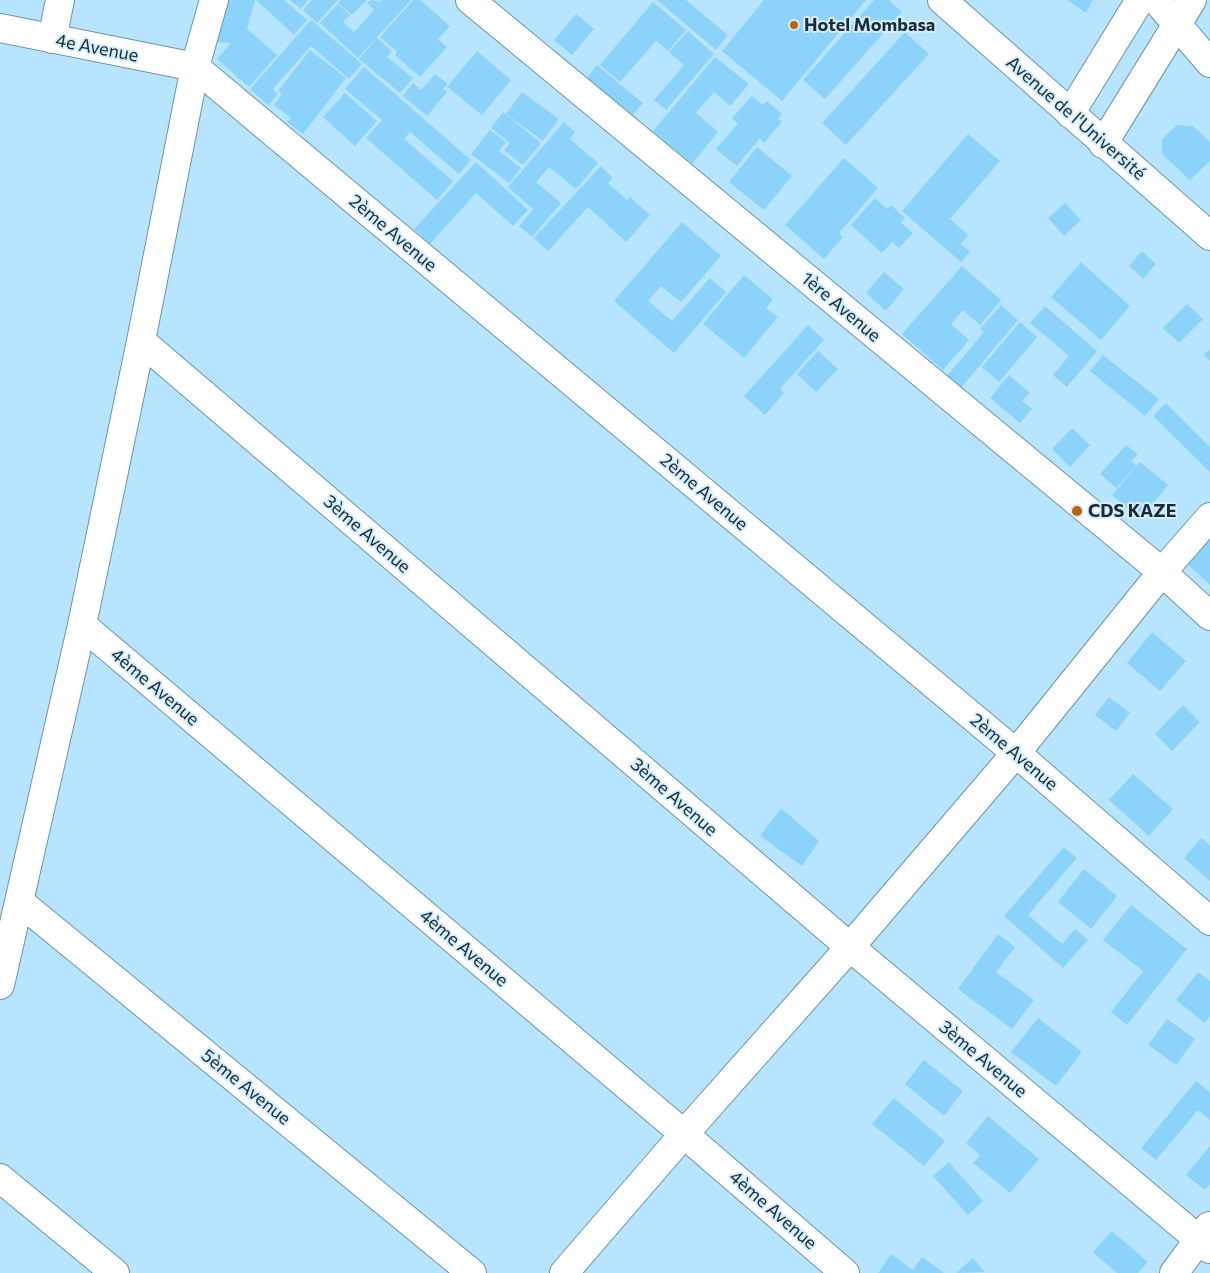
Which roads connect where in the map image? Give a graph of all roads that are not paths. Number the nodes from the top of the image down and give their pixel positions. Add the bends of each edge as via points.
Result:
1 (60, 0) edge
2 (214, 0) edge
3 (470, 0) edge
4 (942, 0) edge
5 (1140, 0) edge
6 (1156, 0) edge
7 (1192, 0) edge
8 (1178, 25) junction
9 (0, 28) edge
10 (52, 39) junction
11 (1210, 63) edge
12 (195, 67) junction
13 (1070, 114) junction
14 (1103, 144) junction
15 (1210, 236) edge
16 (141, 341) junction
17 (1210, 517) edge
18 (1162, 572) junction
19 (1210, 616) edge
20 (82, 625) junction
21 (1016, 753) junction
22 (20, 902) junction
23 (1210, 921) edge
24 (850, 947) junction
25 (0, 985) edge
26 (684, 1134) junction
27 (0, 1178) edge
28 (1206, 1238) edge
29 (115, 1273) edge
30 (472, 1273) edge
31 (564, 1273) edge
32 (845, 1273) edge
33 (1174, 1273) edge

1 - 10 street
2 - 12 street
3 - 18 street, 1ère Avenue
4 - 13 street, Avenue de l'Université
5 - 13 street
6 - 8 street
7 - 8 street
8 - 11 street
8 - 14 street
9 - 10 street, 4e Avenue
10 - 12 street, 4e Avenue
12 - 16 street
12 - 21 street, 2ème Avenue
13 - 14 street, Avenue de l'Université
14 - 15 street, Avenue de l'Université
16 - 20 street
16 - 24 street, 3ème Avenue
17 - 18 street
18 - 19 street, 1ère Avenue
18 - 21 street
20 - 22 street
20 - 26 street, 4ème Avenue
21 - 23 street, 2ème Avenue
21 - 24 street
22 - 25 street
22 - 30 street, 5ème Avenue
24 - 26 street
24 - 28 street, 3ème Avenue
26 - 31 street
26 - 32 street, 4ème Avenue
27 - 29 street
28 - 33 street

